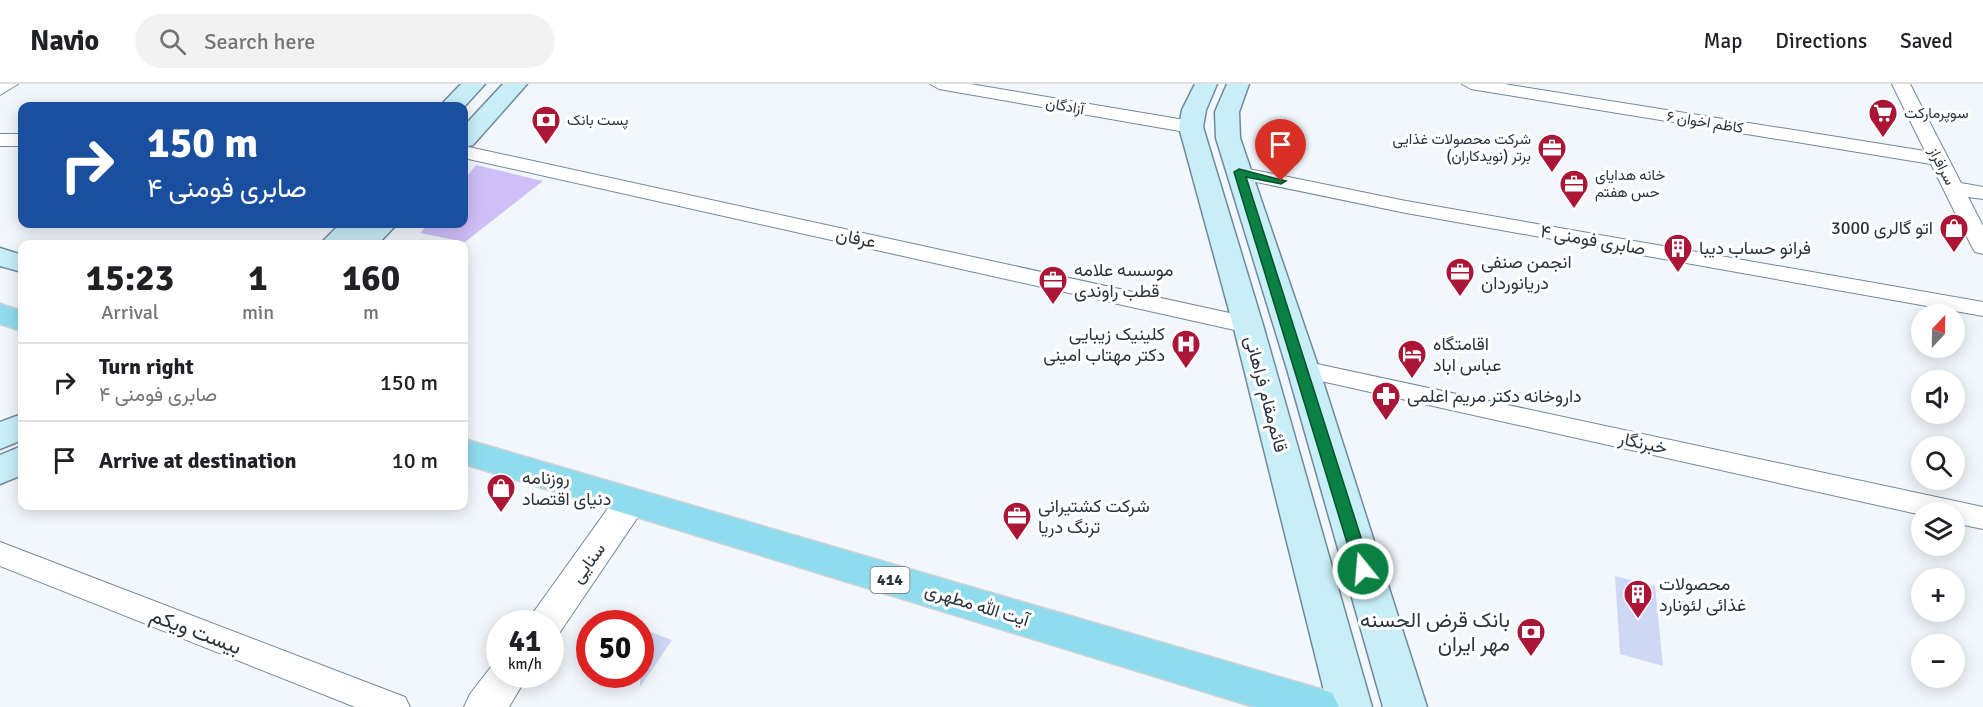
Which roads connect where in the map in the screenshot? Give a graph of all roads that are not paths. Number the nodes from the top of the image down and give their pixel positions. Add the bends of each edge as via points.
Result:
1 (9, 84) edge
2 (474, 84) edge
3 (496, 84) edge
4 (516, 84) edge
5 (939, 84) edge
6 (1206, 84) edge
7 (1238, 84) edge
8 (1471, 84) edge
9 (1901, 84) edge
10 (0, 90) edge
11 (455, 102) edge
12 (468, 112) edge
13 (1191, 127) junction
14 (468, 136) edge
15 (0, 140) edge
16 (18, 140) edge
17 (468, 153) edge
18 (1939, 159) junction
19 (1239, 172) junction
20 (1953, 188) junction
21 (1983, 193) edge
22 (325, 228) edge
23 (352, 228) edge
24 (379, 228) edge
25 (311, 240) edge
26 (338, 240) edge
27 (366, 240) edge
28 (1983, 247) edge
29 (0, 257) edge
30 (18, 263) edge
31 (1983, 309) edge
32 (0, 314) edge
33 (18, 320) edge
34 (1248, 325) junction
35 (1303, 369) junction
36 (18, 428) edge
37 (0, 437) edge
38 (468, 453) edge
39 (18, 461) edge
40 (0, 471) edge
41 (631, 502) junction
42 (1983, 518) edge
43 (0, 554) edge
44 (554, 610) edge
45 (499, 688) edge
46 (393, 707) edge
47 (485, 707) edge
48 (1317, 707) edge
49 (1350, 707) edge
50 (1406, 707) edge

1 - 10 street
2 - 11 main road
3 - 12 main road
4 - 14 main road
5 - 13 street, آزادگان
6 - 13 main road
7 - 19 main road via 1227,111 1226,129
8 - 18 street, کاظم اخوان ۶
9 - 18 street, سرافراز
13 - 34 main road, قائم‌مقام فراهانی
15 - 16 street
17 - 34 street, عرفان
18 - 20 street, سرافراز
19 - 31 street, صابری فومنی ۴ via 1406,207
19 - 35 main road
20 - 21 street
20 - 28 street, سرافراز
22 - 25 main road
23 - 26 main road
24 - 27 main road
29 - 30 main road
32 - 33 main road
34 - 49 main road, قائم‌مقام فراهانی
35 - 42 street, خبرنگار
35 - 50 main road
36 - 37 main road
38 - 41 main road, آیت الله مطهری / 414
39 - 40 main road
41 - 44 street, سنایی
41 - 48 main road, آیت الله مطهری / 414
43 - 46 street, بیست ویکم
45 - 47 street

